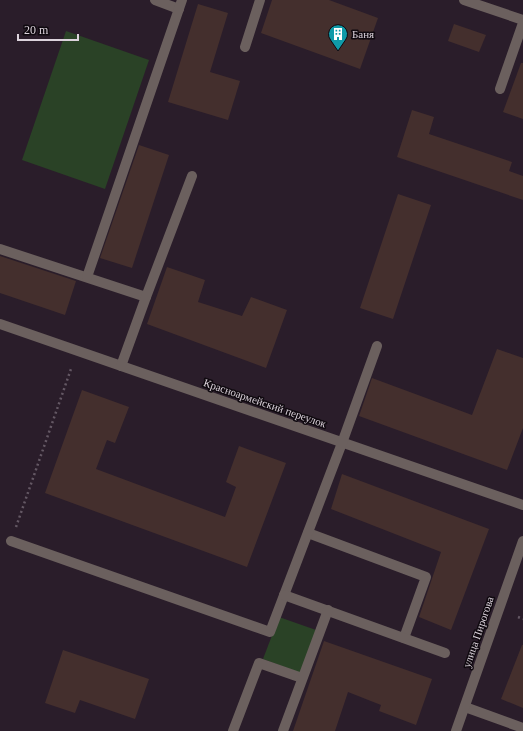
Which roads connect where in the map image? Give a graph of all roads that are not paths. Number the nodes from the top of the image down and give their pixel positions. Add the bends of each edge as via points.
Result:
1 (155, 0) edge
2 (260, 0) edge
3 (464, 0) edge
4 (180, 4) edge
5 (523, 22) edge
6 (245, 47) dead end
7 (500, 89) dead end
8 (192, 176) dead end
9 (0, 249) edge
10 (87, 277) junction
11 (146, 297) junction
12 (0, 324) edge
13 (377, 346) dead end
14 (122, 366) junction
15 (342, 443) junction
16 (523, 505) edge
17 (308, 533) junction
18 (11, 541) road end
19 (523, 541) edge
20 (284, 594) junction
21 (328, 610) junction
22 (404, 638) junction
23 (445, 653) dead end
24 (302, 678) junction
25 (465, 707) junction
26 (523, 728) edge
27 (233, 731) edge
28 (283, 731) edge
29 (456, 731) edge

1 - 4 street
2 - 6 street
3 - 5 street
4 - 10 street
5 - 7 street
8 - 11 street
9 - 10 street
10 - 11 street
11 - 14 street
12 - 14 street, Красноармейский переулок
13 - 15 street
14 - 15 street, Красноармейский переулок
15 - 16 street, Красноармейский переулок
15 - 17 street
17 - 20 street
17 - 22 street via 426,577
18 - 20 street via 270,632
19 - 25 street, улица Пирогова
20 - 21 street
21 - 22 street
21 - 24 street
22 - 23 street
24 - 27 street via 259,663
24 - 28 street
25 - 26 street
25 - 29 street, улица Пирогова

